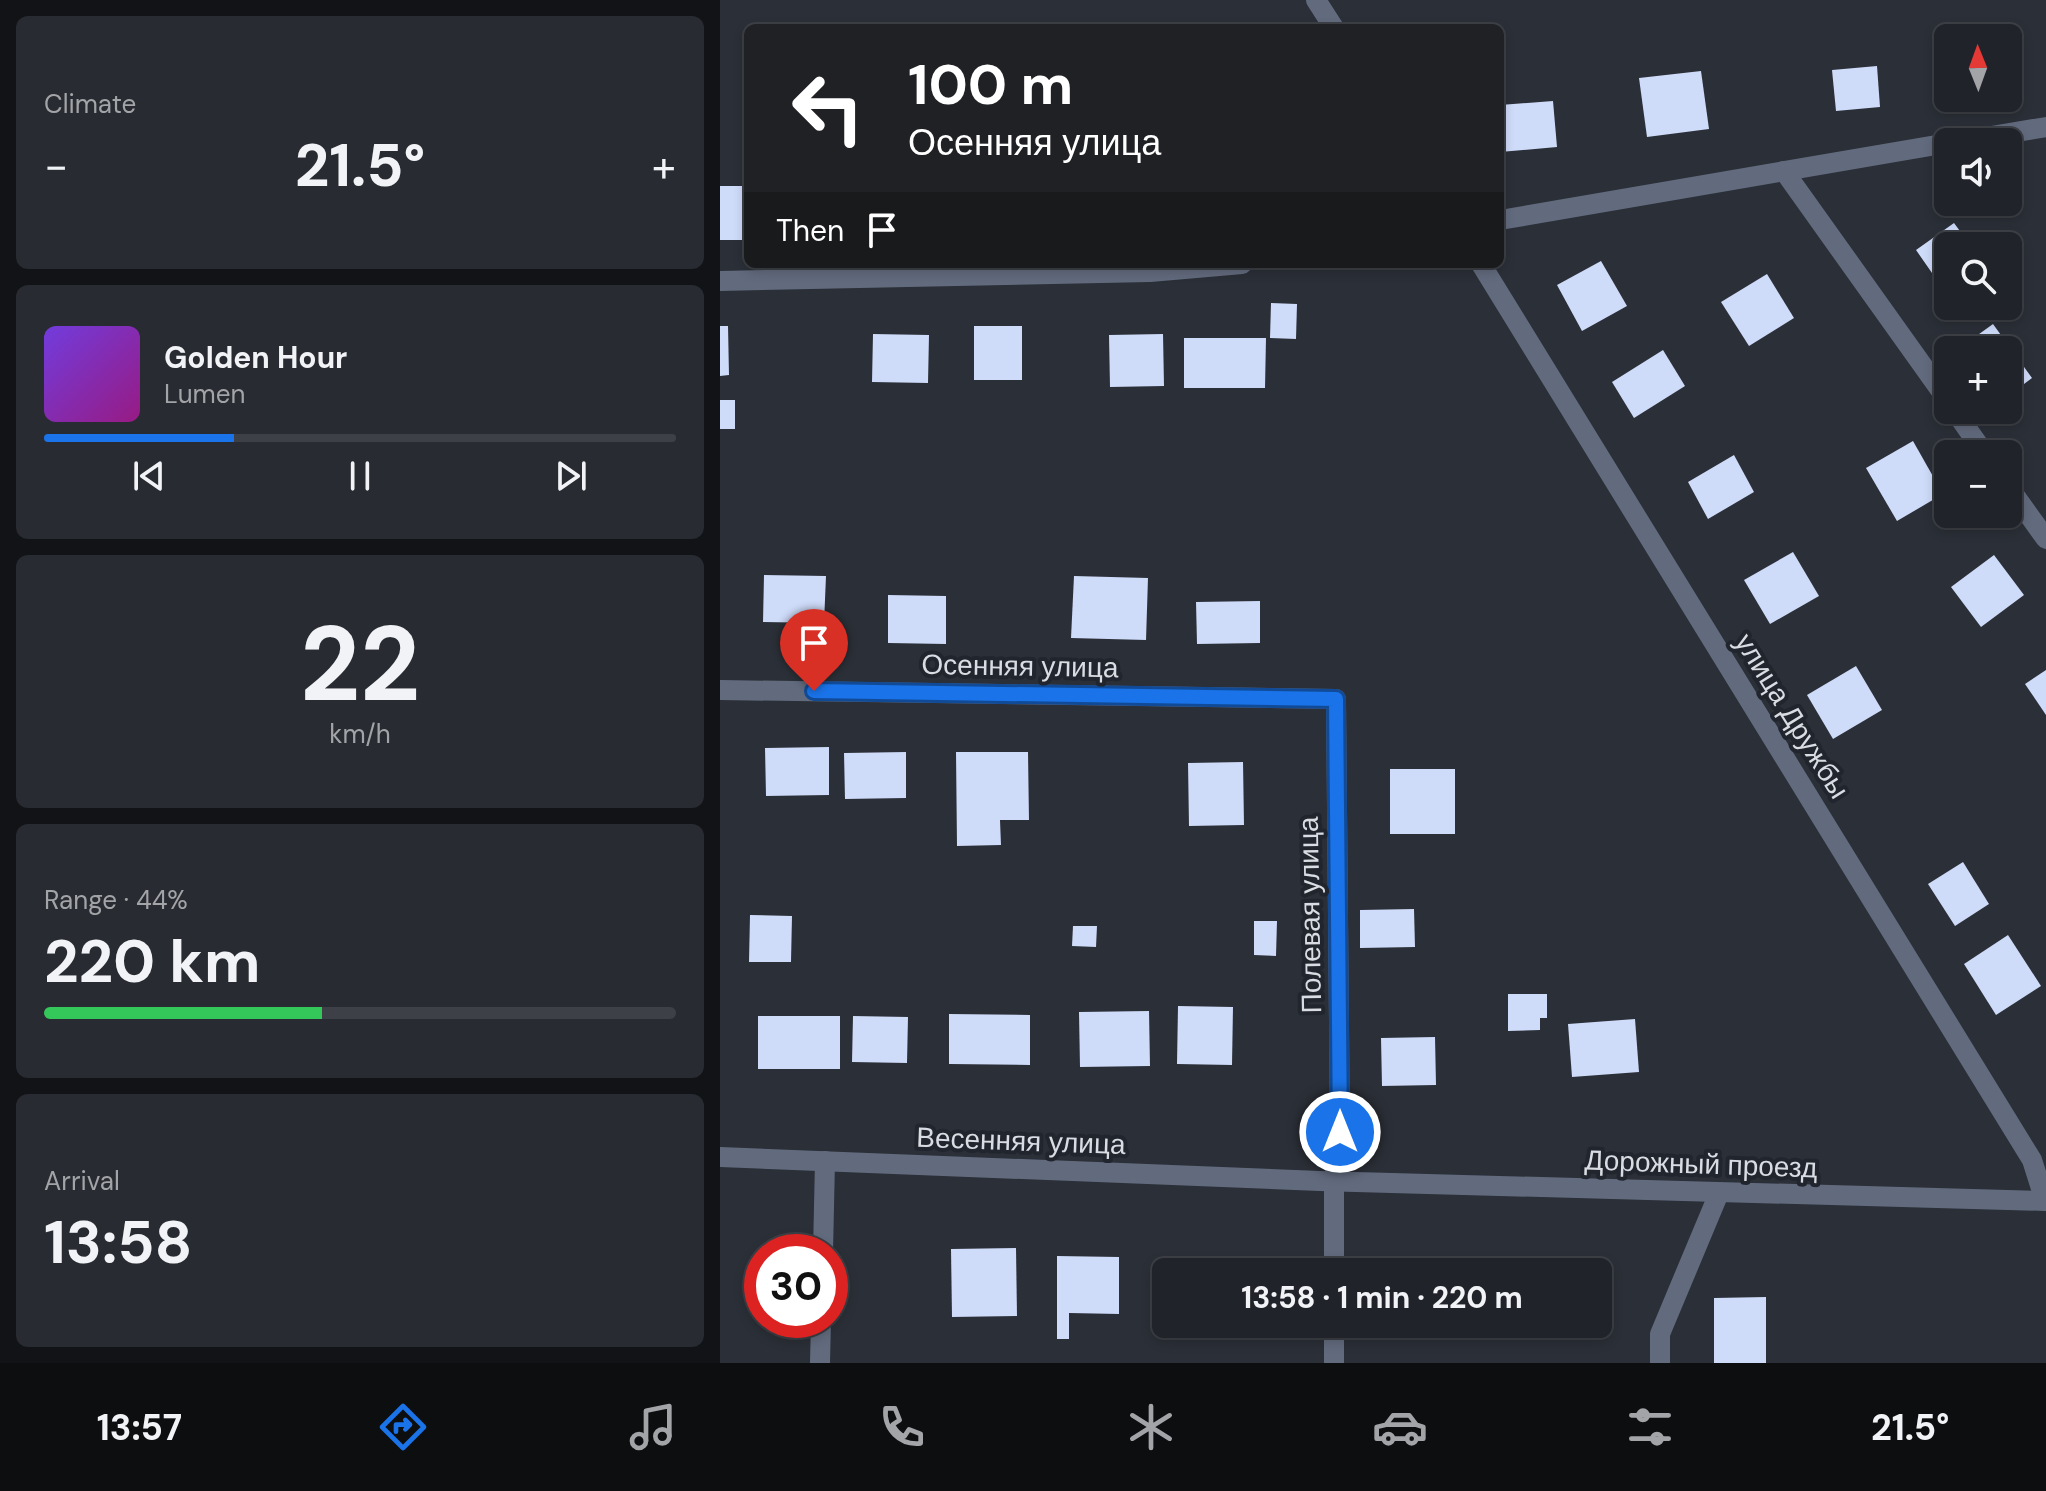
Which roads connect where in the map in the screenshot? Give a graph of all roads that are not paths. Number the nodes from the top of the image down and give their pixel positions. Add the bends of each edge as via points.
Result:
1 (1316, 0) edge
2 (1331, 24) edge
3 (2046, 127) edge
4 (2022, 131) edge
5 (1934, 145) edge
6 (1784, 171) junction
7 (1504, 219) edge
8 (1196, 268) edge
9 (1483, 268) edge
10 (720, 281) edge
11 (1934, 381) edge
12 (2022, 506) edge
13 (2046, 539) edge
14 (720, 690) edge
15 (1327, 699) joint
16 (720, 1157) edge
17 (825, 1161) junction
18 (1327, 1181) junction
19 (1355, 1182) joint
20 (1719, 1193) junction
21 (2046, 1201) edge
22 (823, 1234) edge
23 (1333, 1258) edge
24 (821, 1338) edge
25 (1334, 1338) edge
26 (820, 1363) edge
27 (1334, 1363) edge
28 (1660, 1363) edge

1 - 2 street
3 - 4 street
5 - 6 street
6 - 7 street
6 - 11 street
8 - 10 street
9 - 21 street, улица Дружбы via 2032,1160
12 - 13 street
14 - 15 street, Осенняя улица
15 - 18 street, Полевая улица via 1340,1132
16 - 17 street, Весенняя улица
17 - 18 street, Весенняя улица
17 - 22 street
18 - 19 street, Весенняя улица
18 - 23 street
19 - 20 street, Дорожный проезд
20 - 21 street, Дорожный проезд
20 - 28 street via 1660,1334
24 - 26 street
25 - 27 street

